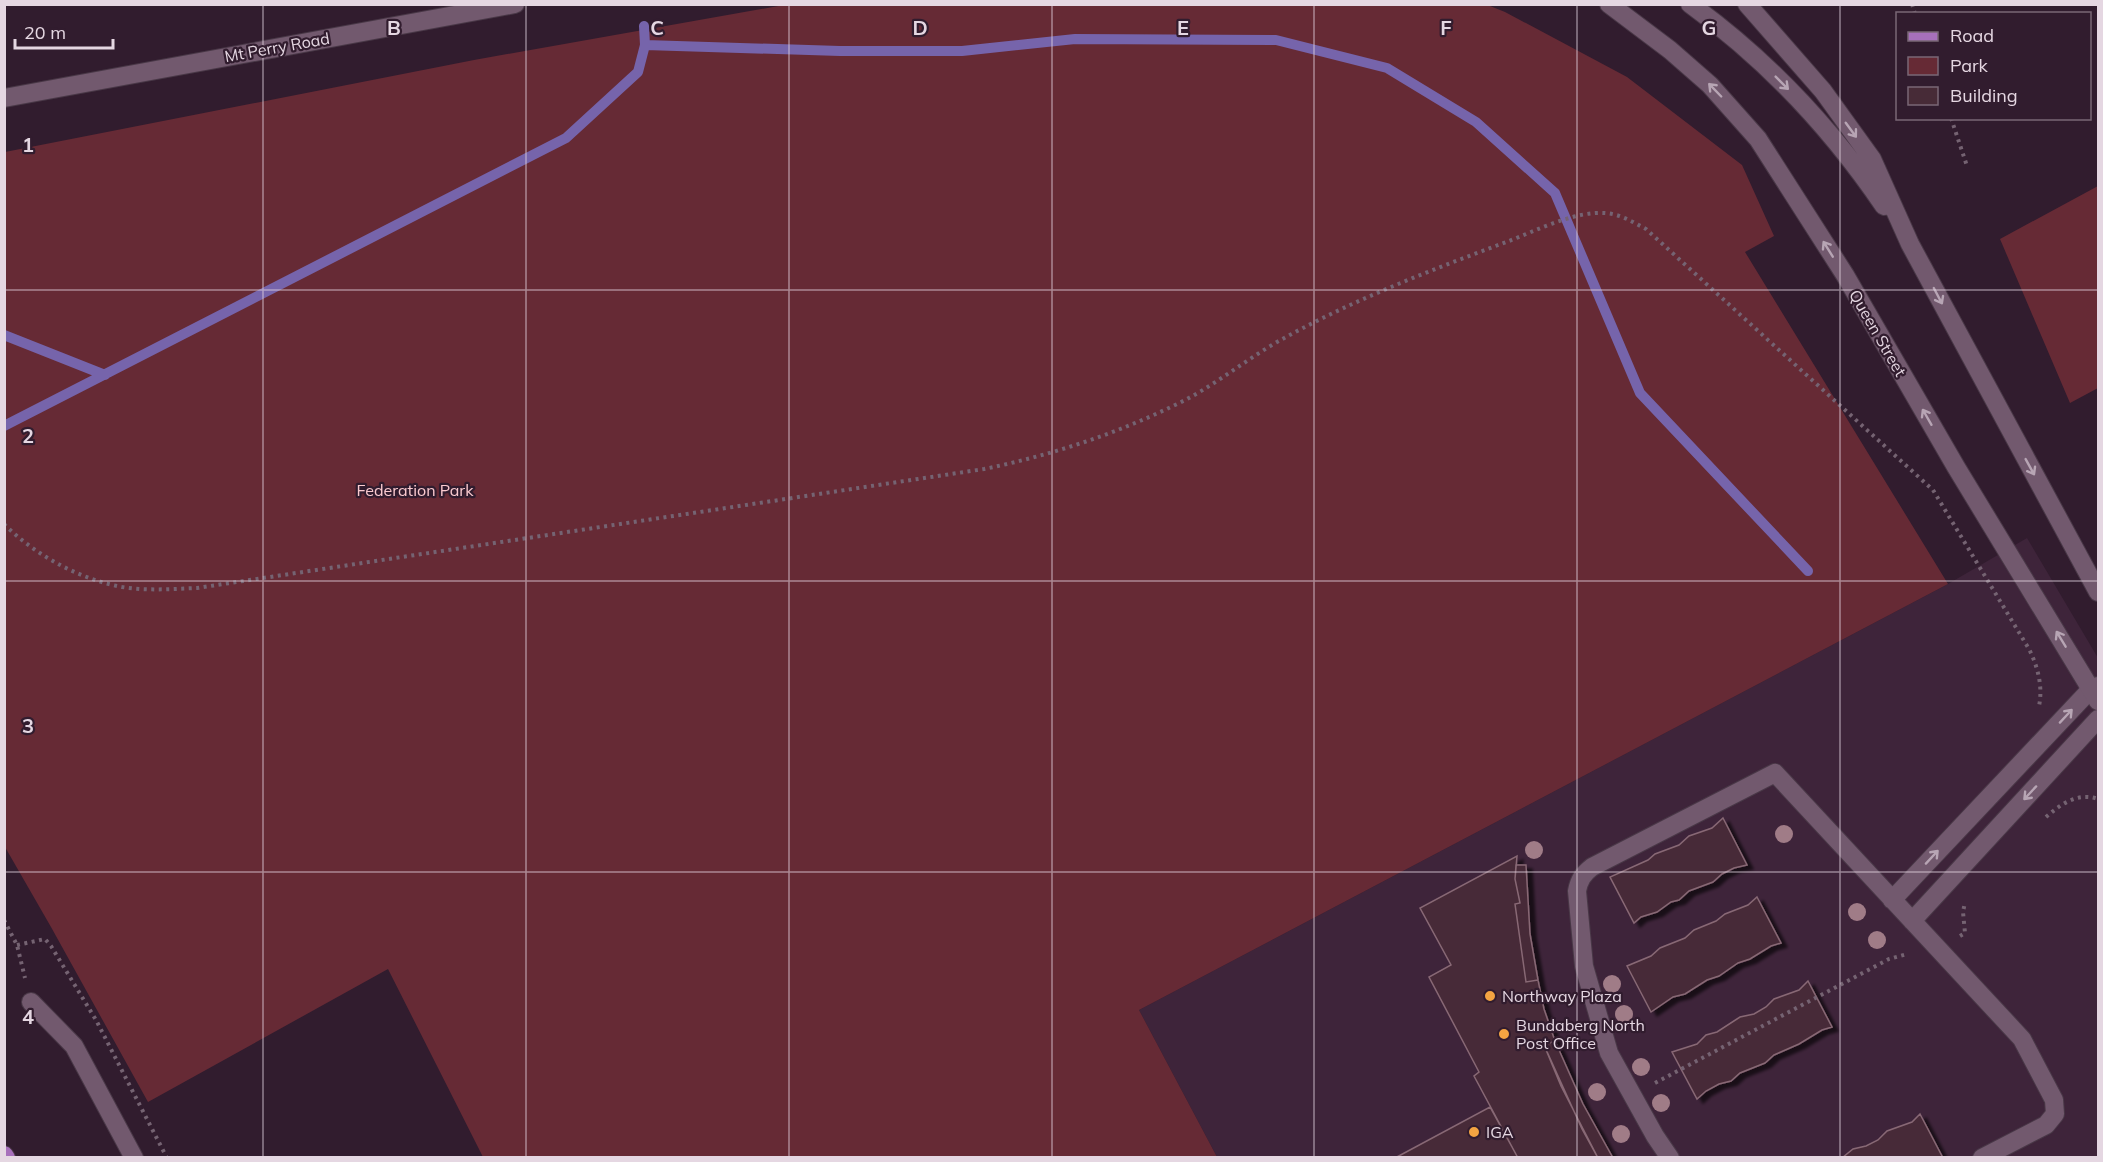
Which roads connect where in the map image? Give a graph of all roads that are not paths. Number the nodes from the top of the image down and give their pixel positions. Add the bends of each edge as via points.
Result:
1 (515, 4) edge
2 (1609, 4) edge
3 (1690, 4) edge
4 (1747, 4) edge
5 (4, 98) edge
6 (1910, 244) junction
7 (2098, 592) edge
8 (2096, 692) edge
9 (2098, 719) edge
10 (1892, 900) junction
11 (1912, 921) junction
12 (31, 1002) road end
13 (134, 1158) edge
14 (1670, 1158) edge
15 (1982, 1158) edge

1 - 5 main road, Mt Perry Road
8 -> 2 main road, Queen Street via 1956,467 1845,275 1758,139 1710,85
3 -> 6 main road via 1755,56 1804,105 1859,169
4 -> 6 main road via 1823,91 1872,159
6 -> 7 main road
10 -> 8 main road
9 -> 11 main road
10 - 11 main road
10 - 14 main road via 1775,773 1584,874 1577,891 1584,966 1610,1053
11 - 15 main road via 2022,1039 2056,1107 2046,1125
12 - 13 main road via 74,1046

